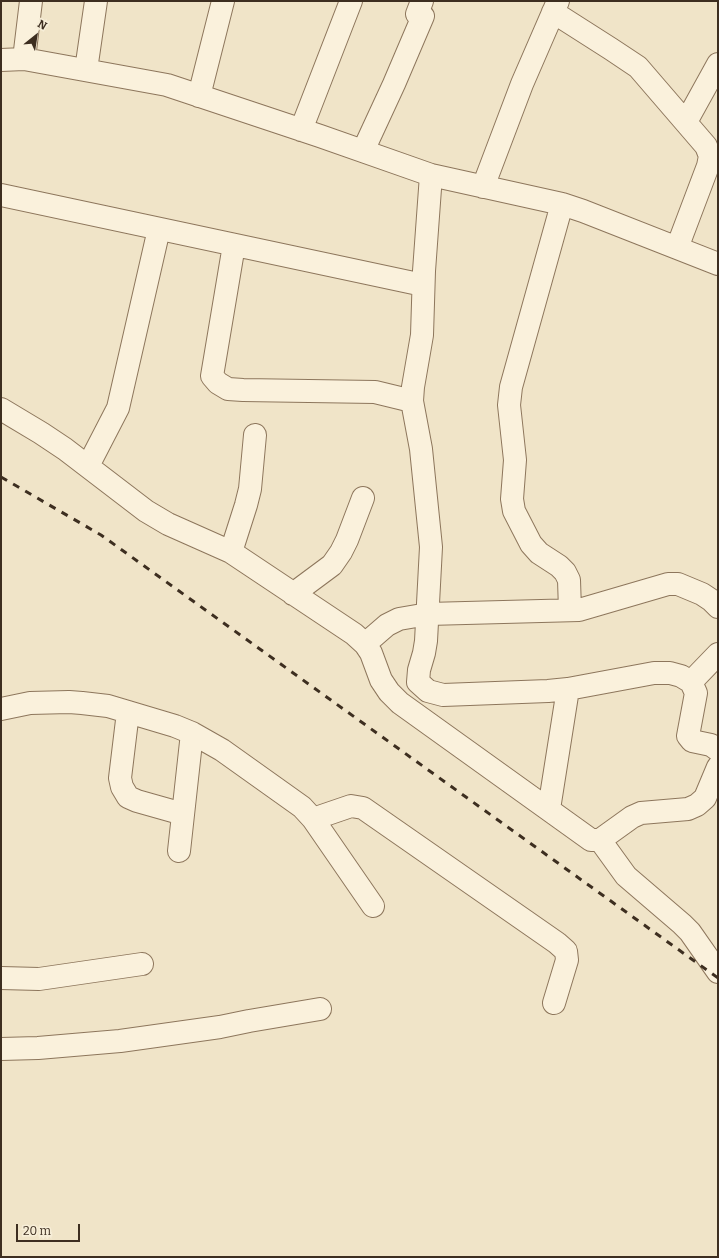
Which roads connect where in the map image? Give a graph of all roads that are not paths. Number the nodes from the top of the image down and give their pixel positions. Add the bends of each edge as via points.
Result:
1 (31, 1) edge
2 (96, 1) edge
3 (223, 1) edge
4 (351, 1) edge
5 (422, 1) edge
6 (555, 6) edge
7 (7, 62) edge
8 (718, 64) edge
9 (86, 70) junction
10 (199, 96) junction
11 (686, 122) junction
12 (301, 130) junction
13 (363, 151) junction
14 (431, 175) junction
15 (484, 187) junction
16 (1, 196) edge
17 (562, 204) junction
18 (158, 229) junction
19 (234, 245) junction
20 (677, 248) junction
21 (718, 264) edge
22 (423, 285) junction
23 (412, 401) junction
24 (1, 410) edge
25 (255, 435) dead end
26 (88, 466) junction
27 (363, 498) dead end
28 (231, 552) junction
29 (293, 594) junction
30 (718, 607) edge
31 (570, 610) junction
32 (428, 614) junction
33 (365, 644) junction
34 (718, 654) edge
35 (691, 682) junction
36 (568, 689) junction
37 (1, 709) edge
38 (128, 712) junction
39 (192, 733) junction
40 (718, 750) edge
41 (718, 767) edge
42 (549, 809) junction
43 (183, 814) junction
44 (313, 819) junction
45 (600, 840) junction
46 (179, 851) dead end
47 (374, 906) dead end
48 (142, 964) dead end
49 (718, 972) edge
50 (1, 978) edge
51 (554, 1003) dead end
52 (320, 1009) dead end
53 (1, 1049) edge

1 - 7 street
2 - 9 street
3 - 10 street
4 - 12 street
5 - 13 street via 417,14 423,16
6 - 11 street via 638,67
6 - 15 street via 522,84
7 - 9 street
8 - 11 street
9 - 10 street via 167,85
10 - 12 street
11 - 20 street via 706,146 710,156
12 - 13 street
13 - 14 street
14 - 15 street
14 - 22 street
15 - 17 street
16 - 18 street
17 - 20 street
17 - 31 street via 509,406 515,460 512,499 514,512 539,553 565,572 569,580
18 - 19 street
18 - 26 street via 118,408
19 - 22 street
19 - 23 street via 212,376 218,383 228,389 243,390 375,392
20 - 21 street
22 - 23 street via 422,334
23 - 32 street via 421,449 431,547
24 - 26 street via 41,433
25 - 28 street via 249,494
26 - 28 street via 168,524
27 - 29 street via 347,540 332,565
28 - 29 street
29 - 33 street
30 - 31 street via 702,594 678,584 668,584 579,610
31 - 32 street
32 - 33 street via 387,625
32 - 36 street via 418,682 428,691 443,695
33 - 42 street via 381,680 400,703
34 - 35 street
35 - 36 street via 681,676 659,673
35 - 40 street via 696,693 688,736 692,741 711,744
36 - 42 street
37 - 38 street via 30,703 69,702 108,706
38 - 39 street
38 - 43 street via 120,778 122,787 128,797 136,801
39 - 43 street
39 - 44 street via 222,750 302,807
41 - 45 street via 705,798 696,805 688,809 641,813
42 - 45 street via 592,840
43 - 46 street
44 - 47 street
44 - 51 street via 351,806 362,808 557,943 566,951 567,960
45 - 49 street via 626,876 690,932
48 - 50 street via 39,979
52 - 53 street via 120,1041

